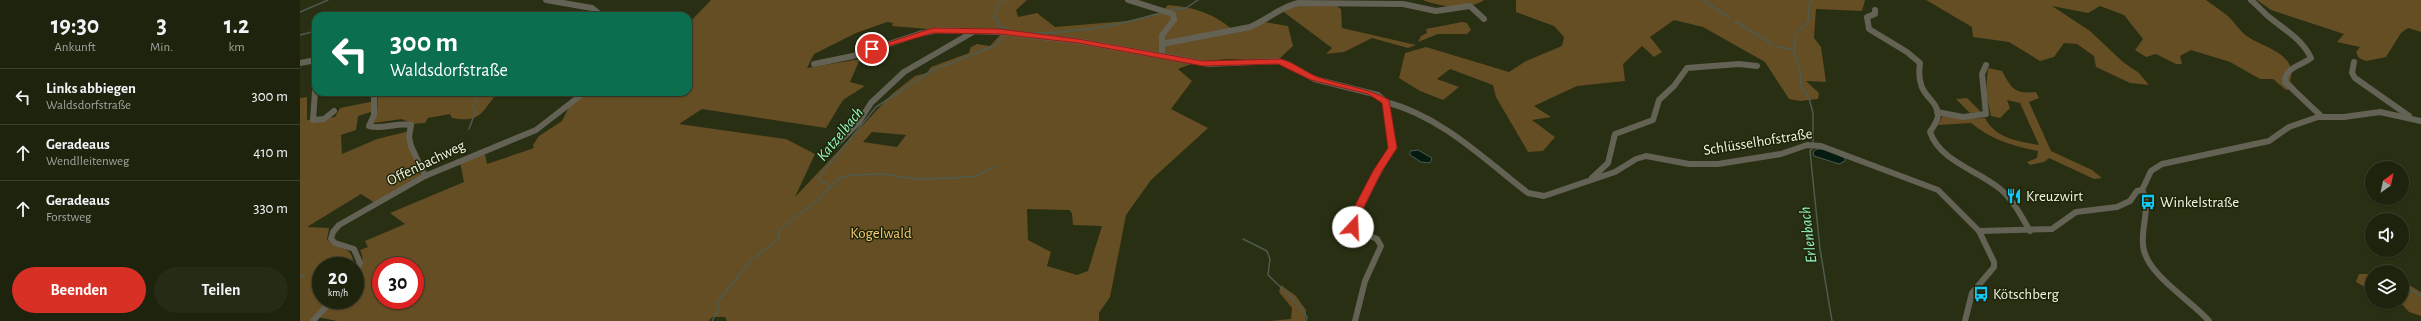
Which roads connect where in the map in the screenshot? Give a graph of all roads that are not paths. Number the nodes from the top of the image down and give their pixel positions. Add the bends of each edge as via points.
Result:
1 (546, 0) edge
2 (1128, 0) edge
3 (2251, 0) edge
4 (1876, 10) dead end
5 (599, 12) edge
6 (1484, 19) dead end
7 (973, 32) junction
8 (1162, 44) junction
9 (1162, 55) junction
10 (312, 61) edge
11 (2354, 62) dead end
12 (300, 63) edge
13 (814, 64) dead end
14 (1986, 65) dead end
15 (1757, 66) dead end
16 (316, 96) edge
17 (374, 96) edge
18 (579, 96) edge
19 (1386, 102) junction
20 (334, 110) dead end
21 (1937, 112) junction
22 (2321, 116) junction
23 (2411, 119) junction
24 (2421, 121) edge
25 (836, 145) dead end
26 (425, 176) junction
27 (1592, 178) junction
28 (2142, 190) junction
29 (1979, 231) junction
30 (2030, 231) junction
31 (358, 257) edge
32 (324, 309) edge
33 (313, 321) edge
34 (1355, 321) edge
35 (1965, 321) edge
36 (2209, 321) edge

1 - 5 street via 592,8
2 - 8 street via 1173,14 1174,20 1162,35
3 - 22 street via 2308,49 2311,58 2290,67 2285,76 2286,82
4 - 21 street via 1875,14 1867,17 1869,29 1907,52 1920,64 1917,76 1920,88
6 - 8 street via 1470,6 1436,11 1403,4 1313,2 1285,6 1250,27
7 - 9 street, Schlüsselhofstraße via 1078,41
7 - 13 street, Schlüsselhofstraße via 926,32 853,56
7 - 25 street via 904,72 871,103 859,122
8 - 9 street
9 - 19 street, Schlüsselhofstraße via 1209,64 1278,61 1288,64 1308,77 1371,93
10 - 12 street
11 - 23 street via 2352,73 2355,78
14 - 21 street via 1982,74 1986,114 1963,117
15 - 27 street via 1739,64 1687,68 1674,86 1659,100 1653,120 1615,134 1608,163
16 - 20 street via 312,120 324,119
17 - 26 street via 374,115 369,126 411,125 409,138
18 - 26 street, Offenbachweg via 536,130
19 - 27 street, Schlüsselhofstraße via 1427,117 1476,151 1532,196 1544,196
19 - 34 street via 1392,148 1352,224 1358,232 1377,239 1381,246 1365,281
21 - 30 street via 1938,117 1930,132 1934,143 2000,189
22 - 23 street via 2344,117 2380,112
22 - 28 street via 2289,127 2269,142 2162,164 2151,171
23 - 24 street
26 - 31 street, Offenbachweg via 334,229 332,241 353,248
27 - 29 street, Schlüsselhofstraße via 1615,172 1646,156 1688,164 1711,164 1781,154 1807,145 1821,146 1934,187 1955,204
28 - 30 street via 2137,191 2130,201 2117,207 2076,212 2052,229
28 - 36 street via 2146,197 2143,219 2144,252 2152,267
29 - 30 street
29 - 35 street, Schlüsselhofstraße via 1994,267 1972,293
32 - 33 street

